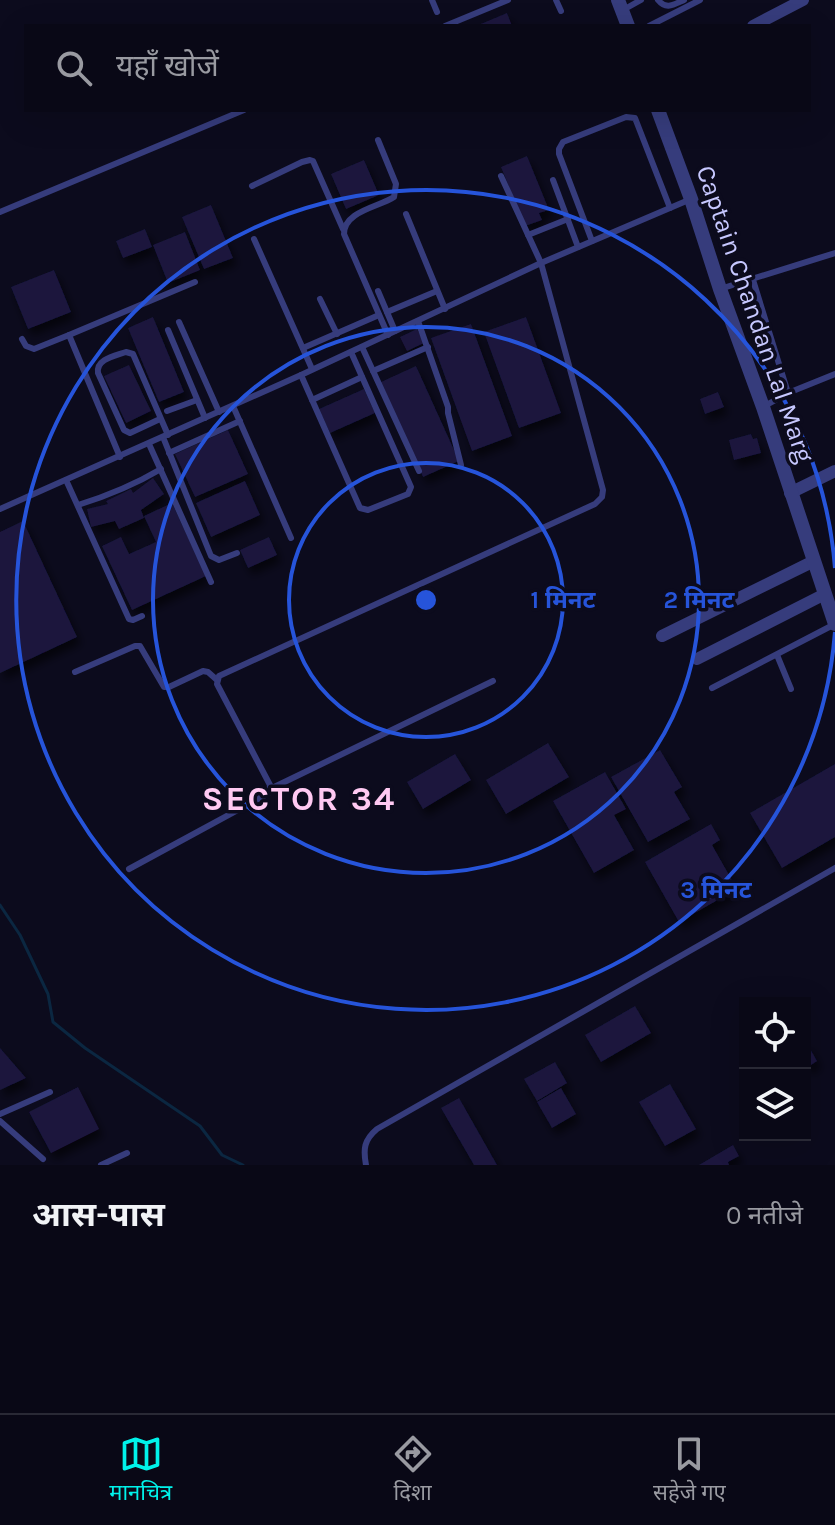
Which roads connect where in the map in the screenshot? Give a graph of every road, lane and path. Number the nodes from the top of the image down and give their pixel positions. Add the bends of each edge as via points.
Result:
1 (432, 0) edge
2 (508, 0) edge
3 (556, 0) edge
4 (641, 0) edge
5 (658, 0) edge
6 (684, 0) edge
7 (700, 0) edge
8 (792, 3) edge
9 (620, 5) edge
10 (561, 11) dead end
11 (437, 12) dead end
12 (661, 23) edge
13 (450, 24) edge
14 (627, 24) edge
15 (756, 24) edge
16 (239, 112) edge
17 (659, 112) edge
18 (378, 140) dead end
19 (501, 176) dead end
20 (553, 180) dead end
21 (252, 186) dead end
22 (691, 199) junction
23 (670, 208) junction
24 (0, 212) edge
25 (406, 214) dead end
26 (568, 219) junction
27 (343, 229) junction
28 (528, 235) junction
29 (254, 239) dead end
30 (592, 241) junction
31 (578, 247) junction
32 (835, 253) edge
33 (541, 263) junction
34 (753, 280) junction
35 (195, 282) dead end
36 (720, 289) junction
37 (378, 291) dead end
38 (437, 291) junction
39 (320, 299) dead end
40 (445, 309) junction
41 (387, 312) junction
42 (379, 315) junction
43 (418, 321) junction
44 (179, 322) dead end
45 (168, 330) dead end
46 (392, 333) junction
47 (337, 334) junction
48 (69, 335) junction
49 (22, 339) dead end
50 (362, 347) junction
51 (428, 347) junction
52 (303, 348) junction
53 (351, 352) junction
54 (312, 369) junction
55 (373, 371) junction
56 (835, 374) edge
57 (301, 375) junction
58 (362, 377) junction
59 (788, 393) junction
60 (197, 400) junction
61 (312, 400) junction
62 (233, 406) junction
63 (763, 407) junction
64 (167, 411) dead end
65 (219, 412) junction
66 (205, 418) junction
67 (160, 419) junction
68 (240, 421) junction
69 (166, 436) junction
70 (149, 444) junction
71 (169, 453) junction
72 (120, 457) junction
73 (461, 465) dead end
74 (161, 469) junction
75 (419, 471) dead end
76 (835, 471) edge
77 (66, 480) junction
78 (790, 493) junction
79 (78, 505) junction
80 (0, 509) edge
81 (291, 538) dead end
82 (237, 553) dead end
83 (814, 561) junction
84 (211, 582) dead end
85 (825, 594) junction
86 (142, 616) dead end
87 (835, 624) edge
88 (662, 636) dead end
89 (777, 655) junction
90 (697, 659) dead end
91 (75, 672) dead end
92 (217, 680) junction
93 (493, 681) dead end
94 (712, 688) dead end
95 (791, 689) dead end
96 (270, 789) junction
97 (835, 868) edge
98 (129, 869) dead end
99 (50, 1092) dead end
100 (0, 1114) edge
101 (0, 1121) edge
102 (127, 1153) dead end
103 (43, 1159) dead end
104 (101, 1165) edge
105 (366, 1165) edge

1 - 11 lane
2 - 13 lane
3 - 10 lane
4 - 9 lane
5 - 6 lane via 670,7
7 - 12 lane
8 - 15 street
9 - 14 street
16 - 24 lane
17 - 22 street, Captain Chandan Lal Marg
18 - 27 lane via 396,184 394,197 350,218
19 - 28 lane
20 - 26 lane
21 - 27 lane via 313,161
22 - 23 lane
22 - 36 street, Captain Chandan Lal Marg
23 - 30 lane
23 - 30 lane via 635,118 563,142 559,154
25 - 38 lane
26 - 28 lane
26 - 31 lane
27 - 42 lane
28 - 33 lane
29 - 52 lane
30 - 31 lane
31 - 33 lane
32 - 34 lane
33 - 40 lane
33 - 92 lane via 603,490 599,500
34 - 36 lane
34 - 59 lane
35 - 48 lane
36 - 63 street, Captain Chandan Lal Marg
37 - 41 lane
38 - 40 lane
38 - 41 lane
39 - 47 lane
40 - 43 lane
41 - 46 lane
42 - 46 lane
42 - 47 lane
43 - 46 lane
43 - 51 lane
44 - 65 lane
45 - 60 lane
46 - 50 lane
47 - 52 lane
48 - 49 lane via 34,349
48 - 72 lane
50 - 53 lane
50 - 55 lane
51 - 55 lane
51 - 73 lane
52 - 54 lane
53 - 54 lane
53 - 58 lane
54 - 57 lane
55 - 75 lane
56 - 59 lane
57 - 61 lane
57 - 62 lane
58 - 61 lane
58 - 61 lane via 411,487 408,494 368,510 360,508
59 - 63 lane
60 - 64 lane
60 - 66 lane
62 - 65 lane
62 - 68 lane
63 - 78 street, Captain Chandan Lal Marg
65 - 66 lane
66 - 69 lane
67 - 67 lane via 133,354 100,363 98,373 124,430 130,433
67 - 69 lane
68 - 71 lane
68 - 81 lane
69 - 70 lane
69 - 71 lane
70 - 72 lane
70 - 74 lane
71 - 82 lane via 211,556 219,560
72 - 77 lane
74 - 79 lane via 109,496
74 - 84 lane
76 - 78 street
77 - 79 lane
77 - 80 lane
78 - 83 street, Captain Chandan Lal Marg
79 - 86 lane via 129,619
83 - 85 street, Captain Chandan Lal Marg
83 - 88 street
85 - 87 street, Captain Chandan Lal Marg
85 - 90 street
87 - 89 lane
89 - 94 lane
89 - 95 lane
91 - 92 lane via 140,646 164,687 203,671
92 - 96 lane
93 - 96 lane
96 - 98 lane
97 - 105 lane via 377,1129 363,1149
99 - 100 lane
101 - 103 lane
102 - 104 lane

